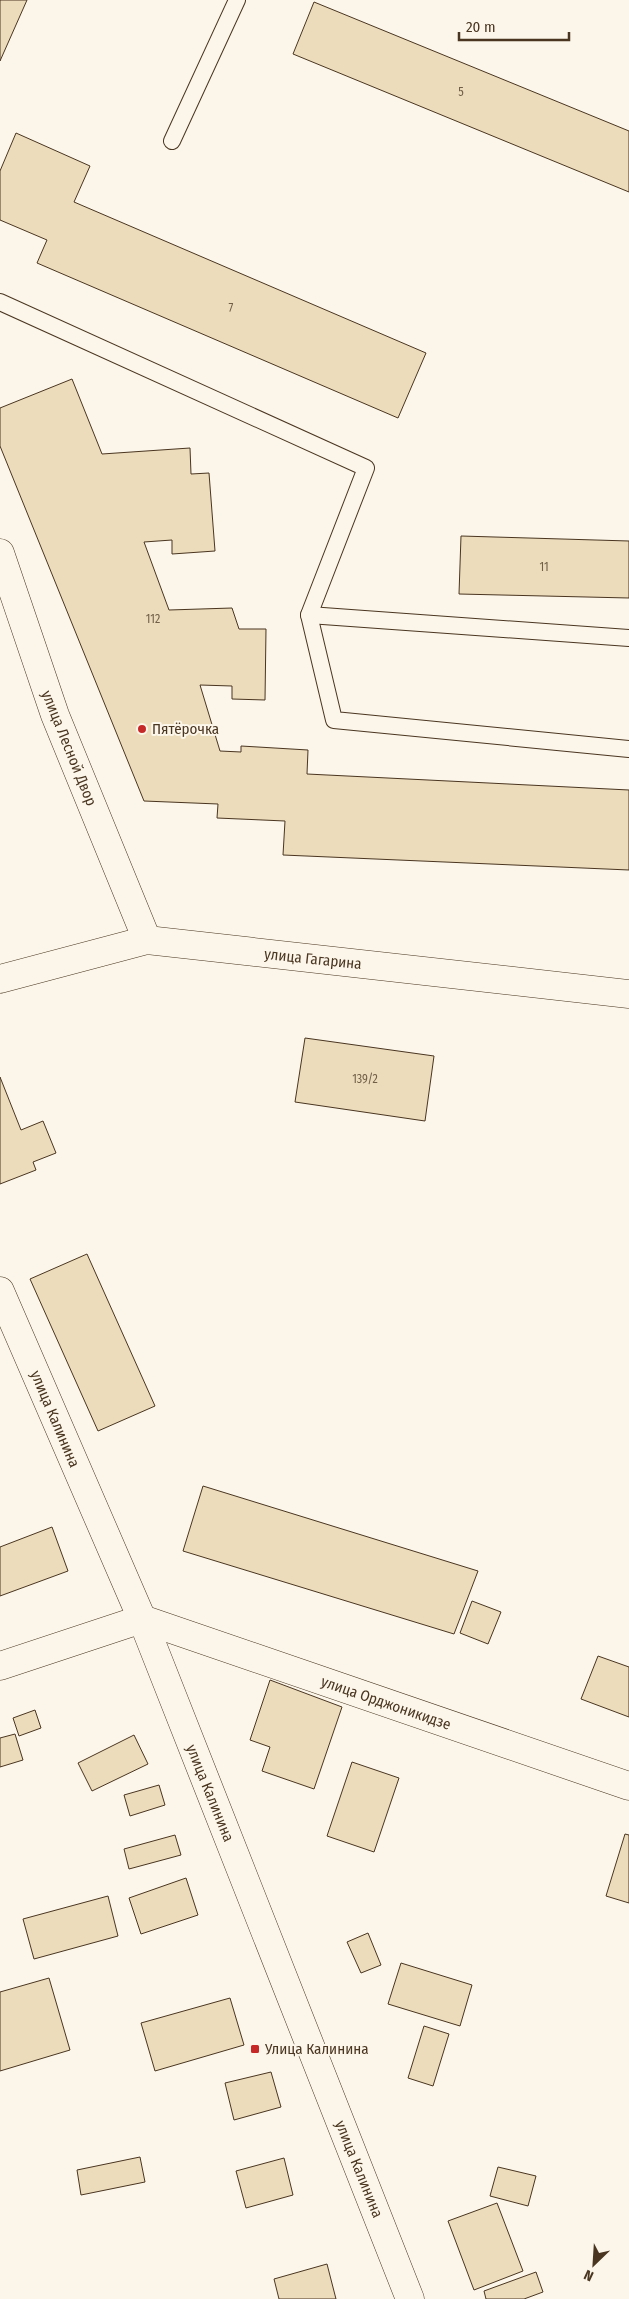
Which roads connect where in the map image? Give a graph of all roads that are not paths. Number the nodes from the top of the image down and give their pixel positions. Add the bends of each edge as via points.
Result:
1 (238, 0) edge
2 (172, 141) dead end
3 (0, 302) edge
4 (0, 553) edge
5 (309, 615) junction
6 (629, 638) edge
7 (629, 749) edge
8 (148, 940) junction
9 (0, 979) edge
10 (629, 994) edge
11 (0, 1291) edge
12 (142, 1619) junction
13 (0, 1666) edge
14 (629, 1786) edge
15 (410, 2299) edge

1 - 2 lane
3 - 5 lane via 366,468
4 - 8 street, улица Лесной Двор via 55,716
5 - 6 lane
5 - 7 lane via 334,720
8 - 9 street, улица Гагарина
8 - 10 street, улица Гагарина
11 - 12 street, улица Калинина
12 - 13 street
12 - 14 street, улица Орджоникидзе
12 - 15 street, улица Калинина

